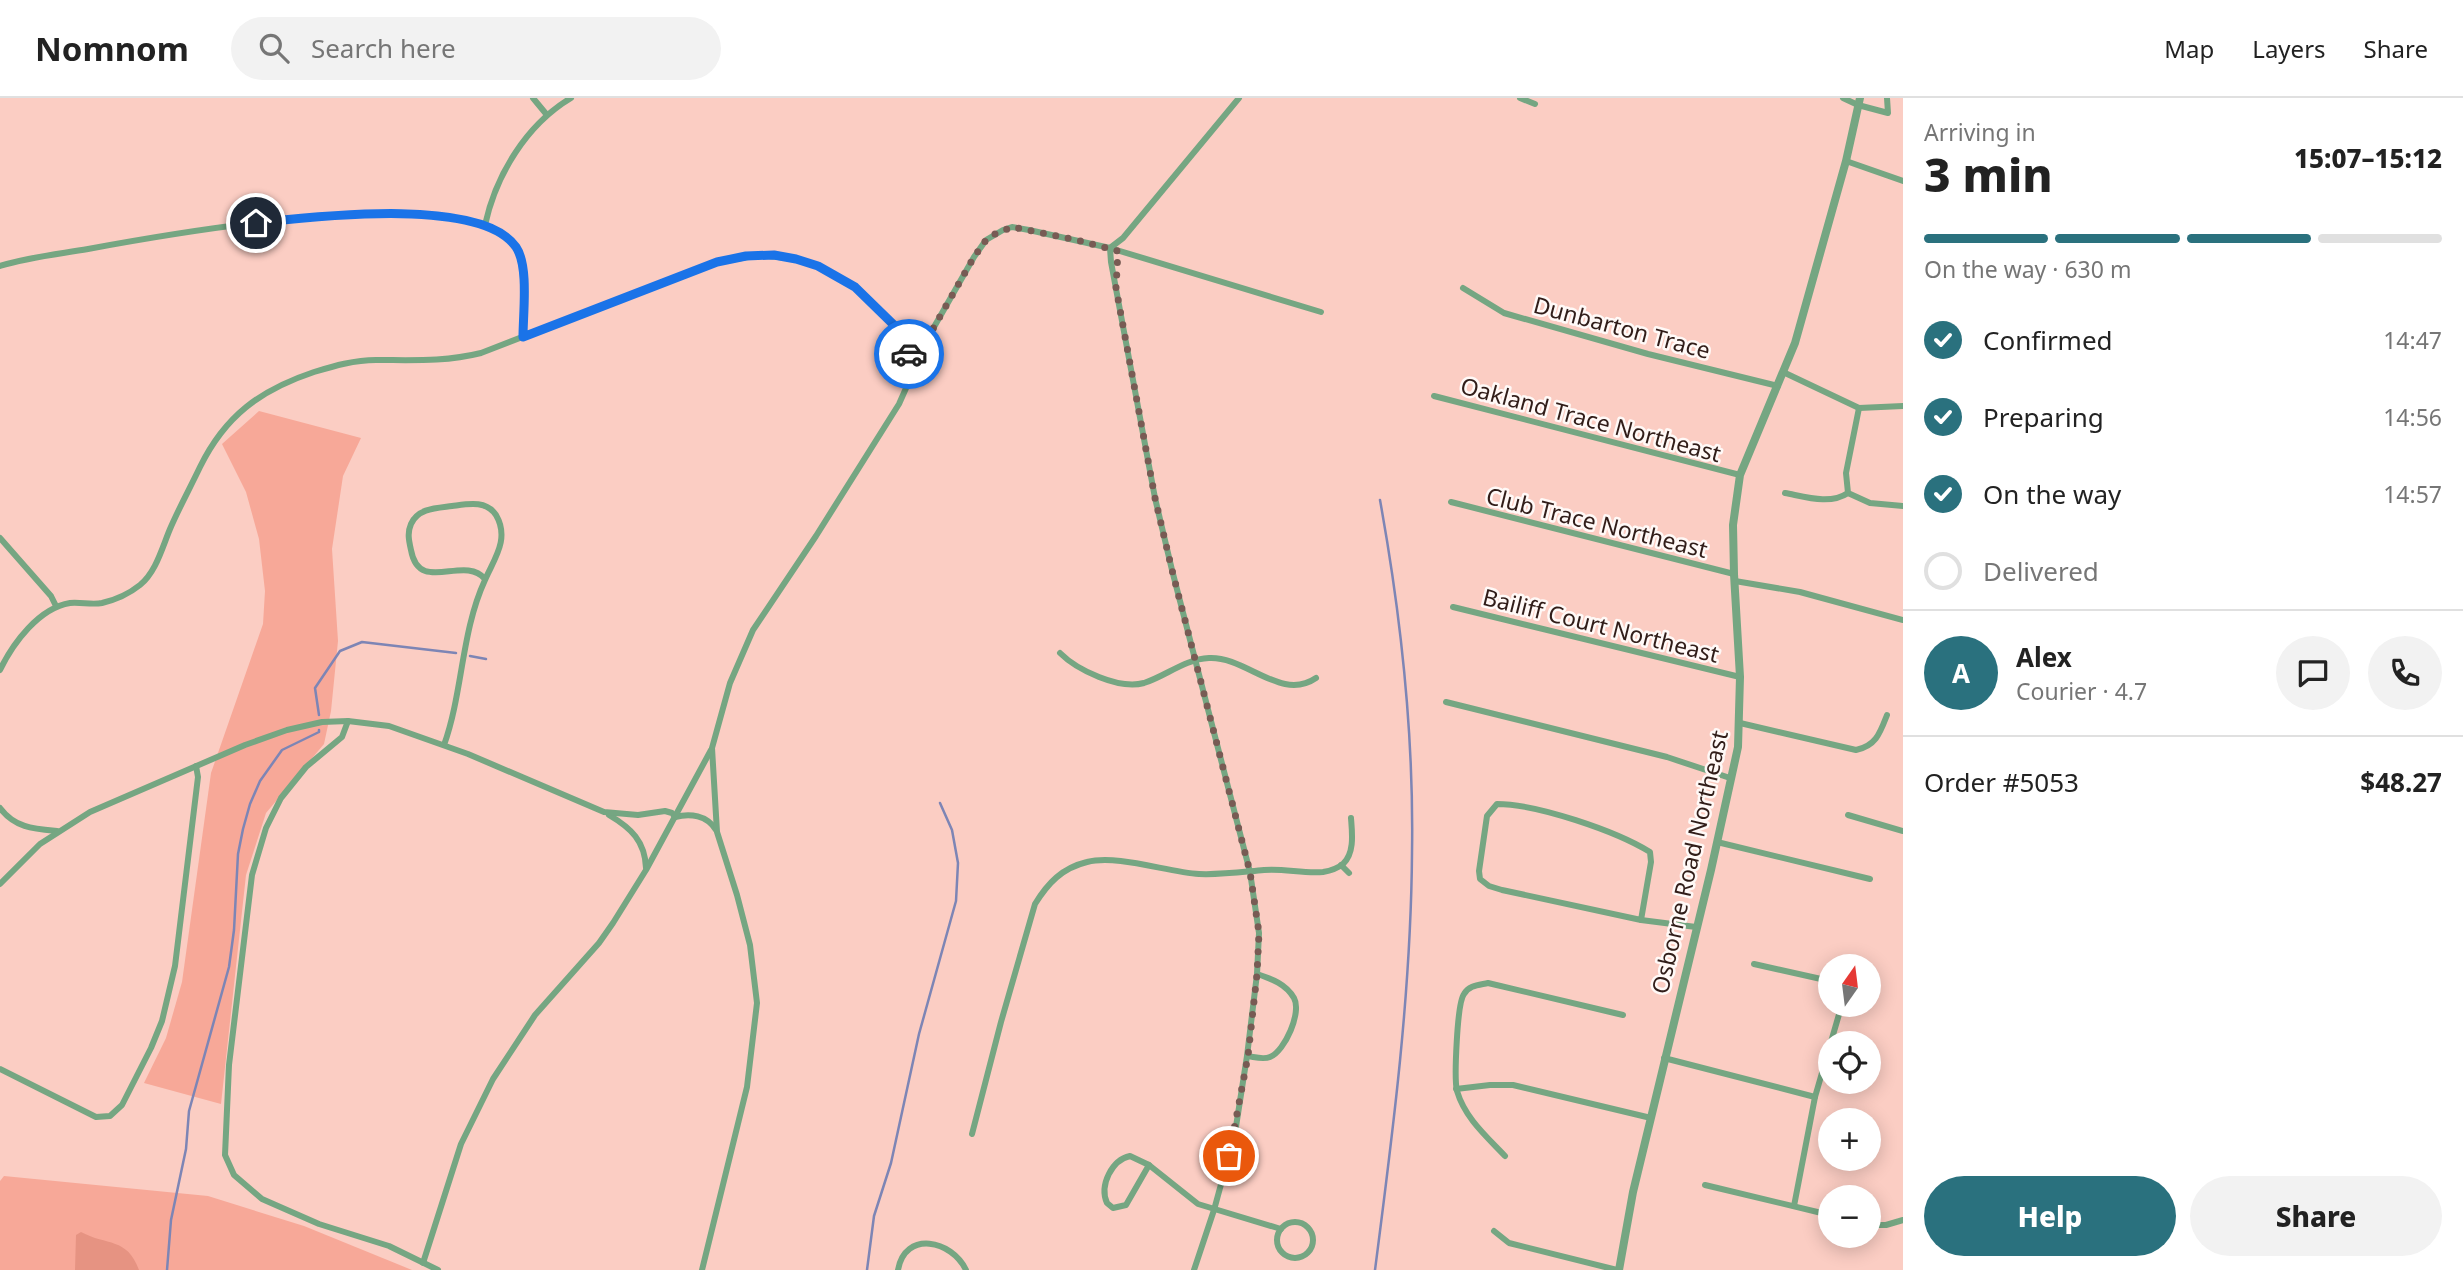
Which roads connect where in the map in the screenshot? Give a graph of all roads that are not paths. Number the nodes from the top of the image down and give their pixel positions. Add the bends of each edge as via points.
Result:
1 (533, 98) edge
2 (570, 98) edge
3 (1239, 98) edge
4 (1520, 98) edge
5 (1843, 98) edge
6 (1887, 98) edge
7 (1859, 101) edge
8 (1535, 104) dead end
9 (547, 115) junction
10 (1846, 161) junction
11 (1903, 181) edge
12 (485, 225) junction
13 (1110, 248) junction
14 (1118, 251) junction
15 (1, 264) edge
16 (1116, 288) junction
17 (1463, 288) dead end
18 (1321, 312) dead end
19 (523, 337) junction
20 (916, 370) junction
21 (1783, 372) junction
22 (1778, 386) junction
23 (1434, 396) dead end
24 (1903, 407) edge
25 (1858, 408) junction
26 (1740, 475) junction
27 (1786, 493) dead end
28 (1849, 493) junction
29 (1451, 502) dead end
30 (1903, 506) edge
31 (0, 538) edge
32 (1735, 577) junction
33 (485, 579) junction
34 (56, 606) junction
35 (1453, 607) dead end
36 (1903, 620) edge
37 (1060, 653) dead end
38 (1195, 660) junction
39 (0, 670) edge
40 (1740, 677) junction
41 (1316, 678) dead end
42 (1446, 702) dead end
43 (1887, 715) dead end
44 (348, 721) junction
45 (1740, 723) junction
46 (444, 745) junction
47 (712, 748) junction
48 (196, 766) junction
49 (1730, 778) junction
50 (682, 802) junction
51 (0, 808) edge
52 (665, 811) junction
53 (604, 812) junction
54 (1848, 815) dead end
55 (675, 817) junction
56 (1351, 818) dead end
57 (57, 831) junction
58 (1903, 831) edge
59 (718, 832) junction
60 (1717, 842) junction
61 (1341, 865) junction
62 (646, 870) junction
63 (1250, 872) junction
64 (1349, 873) dead end
65 (1870, 879) dead end
66 (0, 884) edge
67 (1641, 920) junction
68 (1696, 927) junction
69 (1754, 964) dead end
70 (1257, 974) junction
71 (1818, 978) edge
72 (1623, 1016) dead end
73 (1838, 1017) edge
74 (1248, 1056) junction
75 (1664, 1058) junction
76 (0, 1069) edge
77 (1457, 1089) junction
78 (1815, 1097) junction
79 (1651, 1118) junction
80 (972, 1134) dead end
81 (1505, 1156) dead end
82 (1149, 1164) junction
83 (1705, 1185) dead end
84 (1794, 1206) junction
85 (1214, 1210) junction
86 (1818, 1212) edge
87 (1903, 1220) edge
88 (1881, 1225) edge
89 (1280, 1229) junction
90 (1494, 1231) dead end
91 (423, 1263) junction
92 (438, 1270) edge
93 (702, 1270) edge
94 (898, 1270) edge
95 (966, 1270) edge
96 (1195, 1270) edge
97 (1618, 1270) edge

1 - 9 street
2 - 9 street
3 - 13 street
4 - 8 street
5 - 7 street
6 - 7 street via 1888,113
7 - 10 street, Osborne Road Northeast
9 - 12 street via 505,170
10 - 11 street
10 - 21 street, Osborne Road Northeast
12 - 15 street via 396,213 326,216 215,228
12 - 19 street via 509,239 520,256
13 - 14 street
13 - 16 street
13 - 20 street via 1012,227 995,234 974,257 930,334
14 - 16 street
14 - 18 street
16 - 38 street via 1155,498
17 - 22 street, Dunbarton Trace via 1504,313
19 - 20 street via 717,262 774,255 818,266 855,287 898,329
19 - 34 street via 481,354 441,361 354,362 272,388 236,414 217,436 148,577 128,593 102,603
20 - 47 street via 817,536 753,630 730,683
21 - 22 street, Osborne Road Northeast
21 - 25 street
22 - 26 street, Osborne Road Northeast
23 - 26 street, Oakland Trace Northeast
24 - 25 street
25 - 28 street via 1846,473
26 - 32 street, Osborne Road Northeast via 1733,525
27 - 28 street via 1840,499
28 - 30 street via 1870,503
29 - 32 street, Club Trace Northeast
31 - 34 street
32 - 36 street, Club Trace Northeast
32 - 40 street, Osborne Road Northeast
33 - 33 street via 474,571 435,573 419,568 408,541 415,517 431,509 477,503 491,509 502,536 498,557
33 - 46 street via 465,645 453,720
34 - 39 street via 16,643
35 - 40 street, Bailiff Court Northeast
37 - 38 street via 1078,668 1126,684 1142,684
38 - 41 street via 1231,661 1290,685 1308,684
38 - 63 street
40 - 45 street, Osborne Road Northeast
42 - 49 street via 1667,757
43 - 45 street via 1873,743 1856,750
44 - 46 street via 390,726
44 - 48 street via 306,725
44 - 91 street via 342,737 306,767 281,798 252,875 229,1065 225,1155 234,1175 262,1199
45 - 49 street, Osborne Road Northeast
46 - 53 street
47 - 50 street
47 - 59 street
48 - 57 street via 111,801
48 - 76 street via 170,993 152,1048 122,1105 110,1116 96,1117
49 - 60 street, Osborne Road Northeast
50 - 52 street
50 - 55 street
51 - 57 street via 20,825
52 - 53 street via 638,815
52 - 55 street
53 - 62 street via 639,839
54 - 58 street
55 - 59 street via 703,818
55 - 62 street
56 - 61 street via 1351,846
57 - 66 street
59 - 93 street via 750,945 757,1003 747,1087
60 - 65 street
60 - 68 street, Osborne Road Northeast
61 - 63 street via 1320,872
61 - 64 street
62 - 91 street via 613,923 535,1015 493,1079 461,1144
63 - 70 street via 1259,933
63 - 80 street via 1199,874 1117,861 1089,861 1064,870 1045,888 1027,926
67 - 67 street via 1489,886 1480,879 1479,871 1487,816 1497,804 1514,805 1597,827 1650,852
67 - 68 street
68 - 75 street, Osborne Road Northeast
69 - 71 street
70 - 74 street
70 - 74 street via 1284,985 1294,998 1295,1016 1285,1041 1271,1057
72 - 77 street via 1488,983 1476,985 1461,996 1458,1011
73 - 78 street
74 - 85 street via 1235,1133
75 - 78 street
75 - 79 street, Osborne Road Northeast
77 - 79 street via 1513,1085
77 - 81 street via 1472,1122
78 - 84 street
79 - 97 street, Osborne Road Northeast
82 - 82 street via 1130,1156 1114,1163 1104,1189 1107,1203 1113,1208 1126,1205
82 - 85 street via 1198,1204
83 - 84 street
84 - 86 street
85 - 89 street
85 - 96 street
87 - 88 street
89 - 89 street via 1296,1221 1308,1227 1313,1240 1307,1255 1283,1254 1278,1246
90 - 97 street via 1509,1243
91 - 92 street
94 - 95 street via 904,1252 927,1244 954,1254

